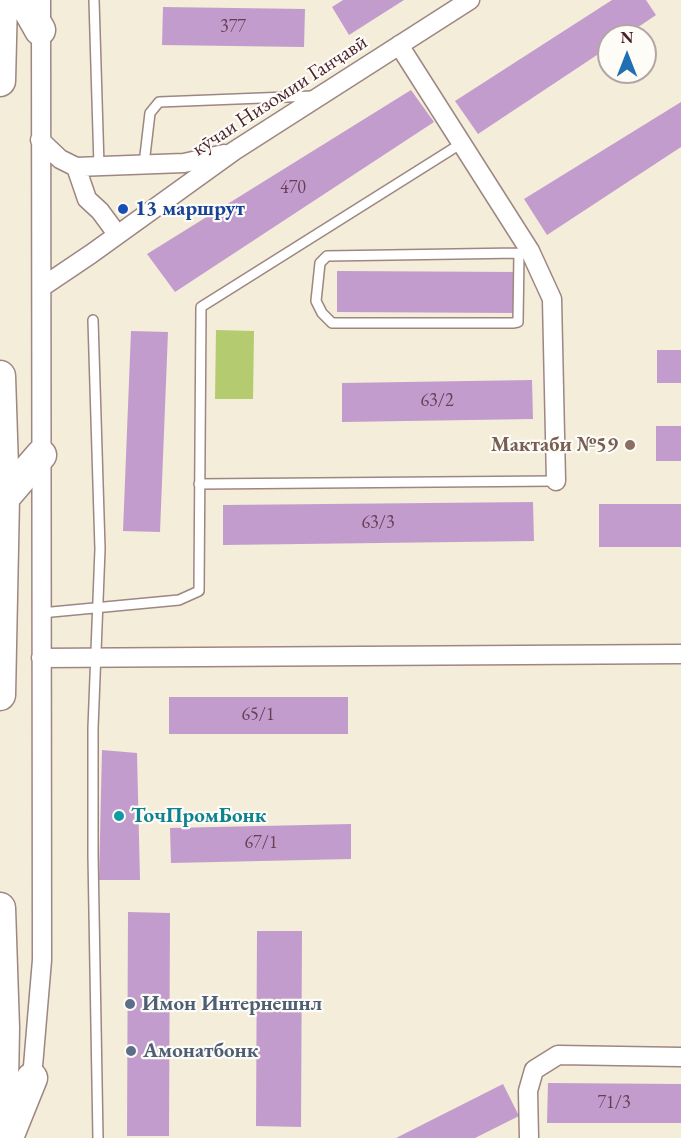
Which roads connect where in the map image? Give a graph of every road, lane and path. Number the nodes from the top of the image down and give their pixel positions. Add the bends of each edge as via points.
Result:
1 (2, 0) edge
2 (23, 0) edge
3 (40, 0) edge
4 (94, 0) edge
5 (470, 0) edge
6 (40, 30) junction
7 (399, 45) junction
8 (0, 81) edge
9 (318, 96) junction
10 (40, 140) junction
11 (462, 143) junction
12 (234, 152) junction
13 (144, 164) junction
14 (76, 166) junction
15 (99, 166) junction
16 (117, 234) junction
17 (524, 252) junction
18 (42, 287) junction
19 (93, 320) dead end
20 (0, 376) edge
21 (41, 455) junction
22 (556, 481) joint
23 (200, 484) junction
24 (4, 498) junction
25 (98, 609) junction
26 (41, 613) junction
27 (681, 654) edge
28 (41, 658) junction
29 (96, 658) junction
30 (0, 695) edge
31 (0, 908) edge
32 (681, 1057) edge
33 (32, 1078) junction
34 (2, 1138) edge
35 (8, 1138) edge
36 (29, 1138) edge
37 (98, 1138) edge
38 (529, 1138) edge

1 - 8 main road
2 - 6 main road
3 - 6 street
4 - 15 lane
5 - 7 street, кӯчаи Низомии Ганҷавӣ
6 - 10 street
7 - 9 street, кӯчаи Низомии Ганҷавӣ
7 - 11 street
9 - 12 street, кӯчаи Низомии Ганҷавӣ
9 - 13 lane via 159,102 150,113
10 - 14 street via 60,159
10 - 18 street
11 - 17 street
11 - 23 lane via 201,307
12 - 13 street via 184,163
12 - 16 street, кӯчаи Низомии Ганҷавӣ
13 - 15 street
14 - 15 street
14 - 16 street via 87,200
16 - 18 street, кӯчаи Низомии Ганҷавӣ
17 - 17 lane via 327,256 320,264 316,301 332,323 518,322
17 - 22 street via 552,299
18 - 21 street
19 - 25 lane via 100,549
20 - 24 main road
21 - 24 main road
21 - 26 street
22 - 23 lane
23 - 25 lane via 199,591 179,600
24 - 30 main road
25 - 26 lane
25 - 29 lane
26 - 28 street
27 - 29 street
28 - 29 street
28 - 33 street via 42,960
29 - 37 lane via 93,855
31 - 34 main road
32 - 38 street via 558,1055 534,1070 528,1091
33 - 35 main road
33 - 36 main road

